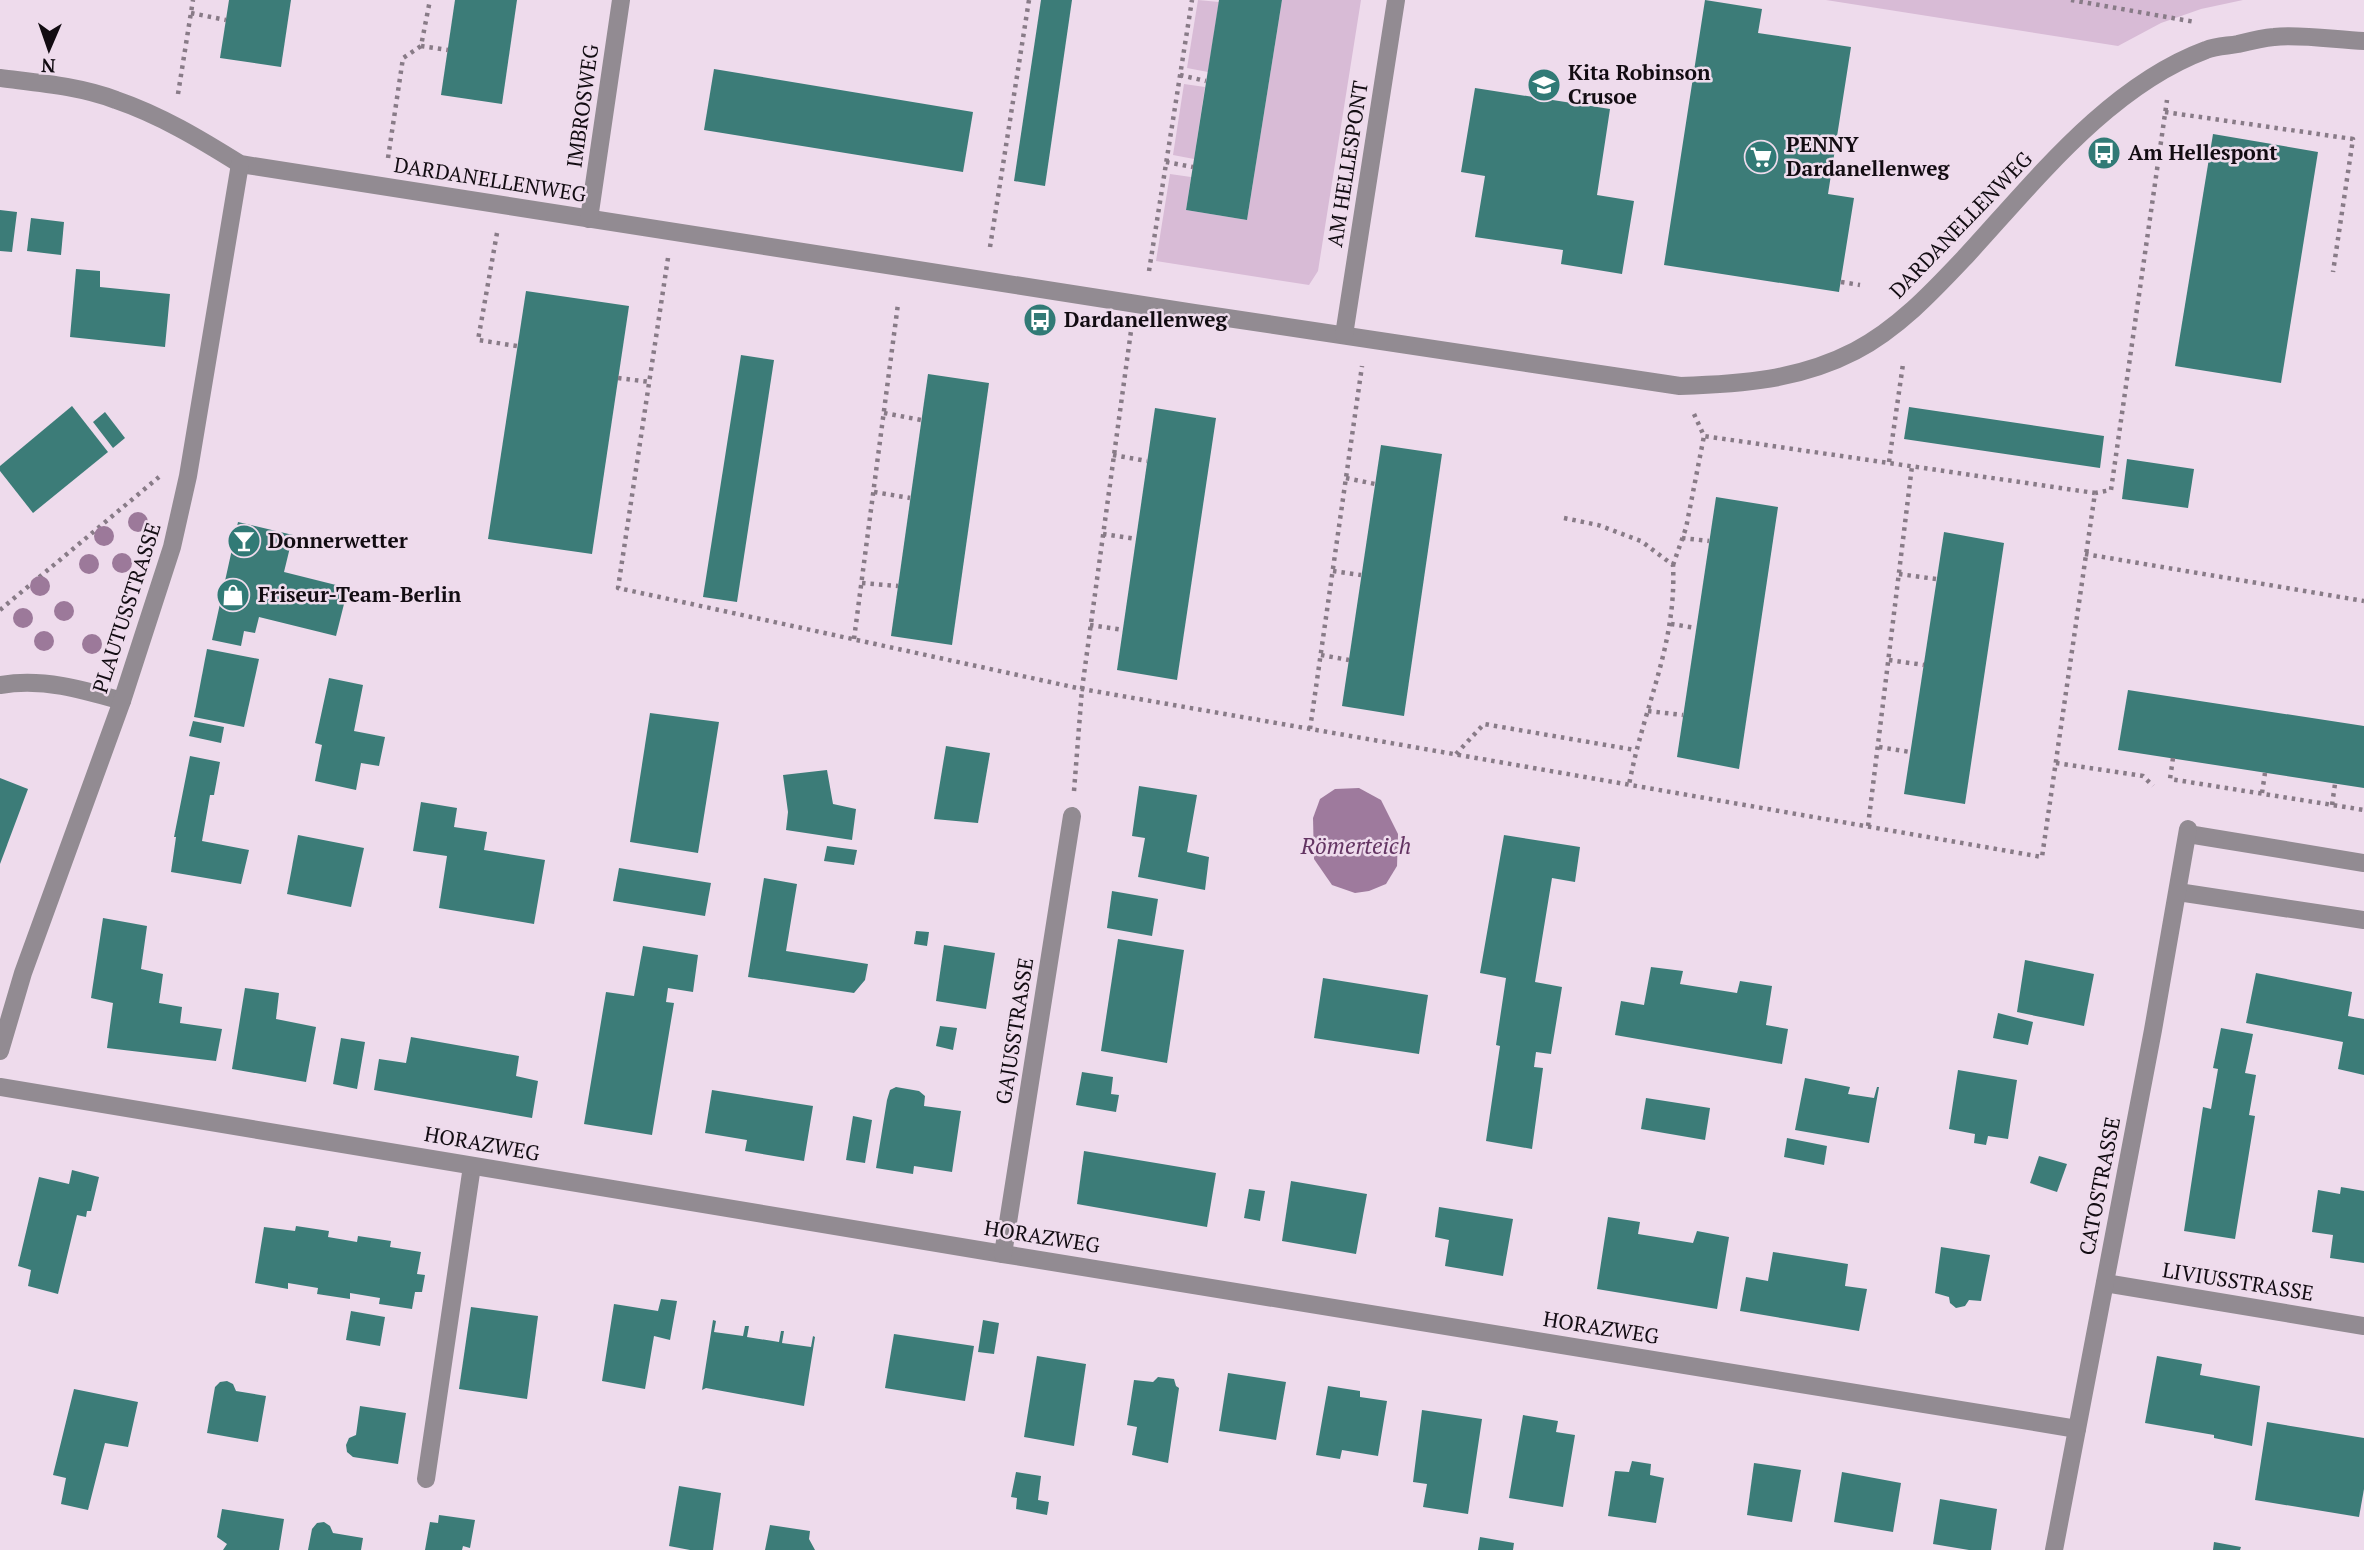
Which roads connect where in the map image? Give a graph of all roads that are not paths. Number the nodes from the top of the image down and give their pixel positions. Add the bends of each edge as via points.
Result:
1 (621, 0) edge
2 (1396, 0) edge
3 (2364, 41) edge
4 (0, 78) edge
5 (240, 164) junction
6 (589, 219) junction
7 (1344, 335) junction
8 (0, 685) edge
9 (122, 701) junction
10 (1072, 816) road end
11 (2364, 863) edge
12 (2178, 892) junction
13 (2364, 920) edge
14 (0, 1051) edge
15 (0, 1087) edge
16 (472, 1166) junction
17 (1003, 1254) junction
18 (2105, 1283) junction
19 (2364, 1326) edge
20 (2077, 1429) junction
21 (426, 1479) dead end
22 (2054, 1550) edge

1 - 6 street, IMBROSWEG
2 - 7 street, AM HELLESPONT
3 - 7 street, DARDANELLENWEG via 2276,37 2209,49 2172,65 2118,100 2084,131 1934,290 1892,326 1857,350 1810,370 1739,384 1680,386
4 - 5 street via 65,86 115,99 173,124
5 - 6 street, DARDANELLENWEG
5 - 9 street, PLAUTUSSTRASSE via 182,510
6 - 7 street, DARDANELLENWEG
8 - 9 street via 39,682 71,686
9 - 14 street, PLAUTUSSTRASSE via 23,973
10 - 17 street, GAJUSSTRASSE
11 - 12 street, CATOSTRASSE via 2188,832
12 - 13 street
12 - 18 street, CATOSTRASSE
15 - 16 street, HORAZWEG
16 - 17 street, HORAZWEG
16 - 21 street
17 - 20 street, HORAZWEG
18 - 19 street, LIVIUSSTRASSE
18 - 20 street, CATOSTRASSE
20 - 22 street, CATOSTRASSE

